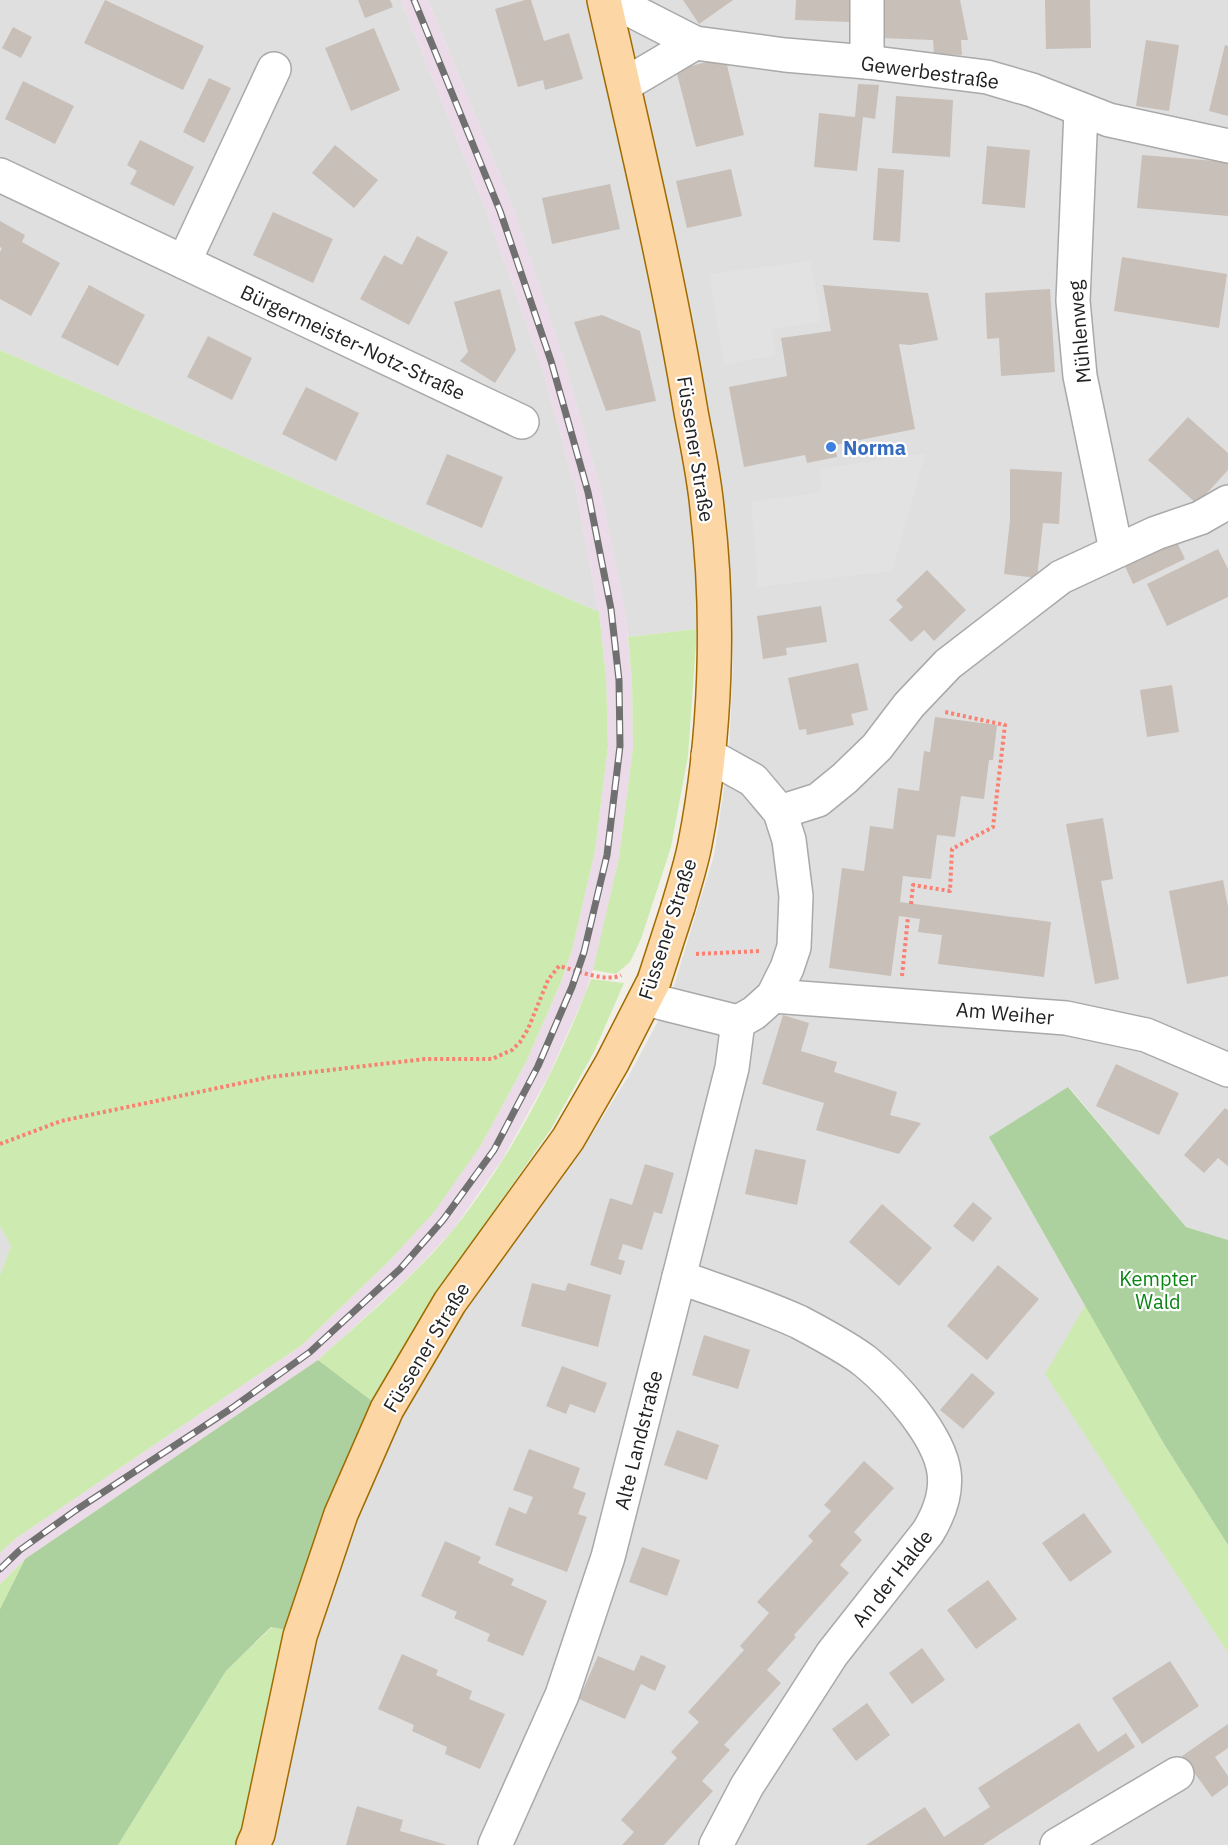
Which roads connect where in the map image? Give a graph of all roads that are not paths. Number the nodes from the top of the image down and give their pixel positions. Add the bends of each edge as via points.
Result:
1 (604, 0) edge
2 (610, 0) edge
3 (867, 0) edge
4 (695, 43) junction
5 (867, 62) junction
6 (274, 69) dead end
7 (624, 85) junction
8 (1081, 111) junction
9 (1228, 146) edge
10 (0, 175) edge
11 (184, 262) junction
12 (522, 423) dead end
13 (1228, 502) edge
14 (1116, 550) junction
15 (708, 755) junction
16 (780, 812) junction
17 (642, 984) junction
18 (773, 996) junction
19 (738, 1022) junction
20 (1228, 1070) edge
21 (679, 1277) junction
22 (1177, 1774) dead end
23 (253, 1845) edge
24 (495, 1845) edge
25 (716, 1845) edge
26 (1057, 1845) edge

1 - 7 main road, Füssener Straße
2 - 4 street, Gewerbestraße
3 - 5 street
4 - 5 street, Gewerbestraße
4 - 7 street
5 - 8 street, Gewerbestraße via 987,77 1032,90
6 - 11 street
7 - 15 main road, Füssener Straße via 659,237 707,507 714,662
8 - 9 street, Gewerbestraße
8 - 14 street, Mühlenweg via 1073,301 1080,376
10 - 11 street, Bürgermeister-Notz-Straße
11 - 12 street, Bürgermeister-Notz-Straße
13 - 14 street via 1200,518
14 - 16 street via 1061,577 948,664 877,747 818,800
15 - 16 street via 753,780
15 - 17 main road, Füssener Straße, bridge via 695,845 678,907
16 - 18 street via 789,840 796,896 794,947
17 - 19 street
17 - 23 main road, Füssener Straße via 612,1063 568,1139 450,1302 387,1409 341,1514 300,1636
18 - 19 street
18 - 20 street, Am Weiher via 1066,1018 1146,1035
19 - 21 street, Alte Landstraße via 732,1068
21 - 24 street, Alte Landstraße via 608,1557 562,1695
21 - 25 street, An der Halde via 799,1322 865,1361 922,1425 937,1449 944,1471 939,1514 832,1654 747,1786
22 - 26 street

